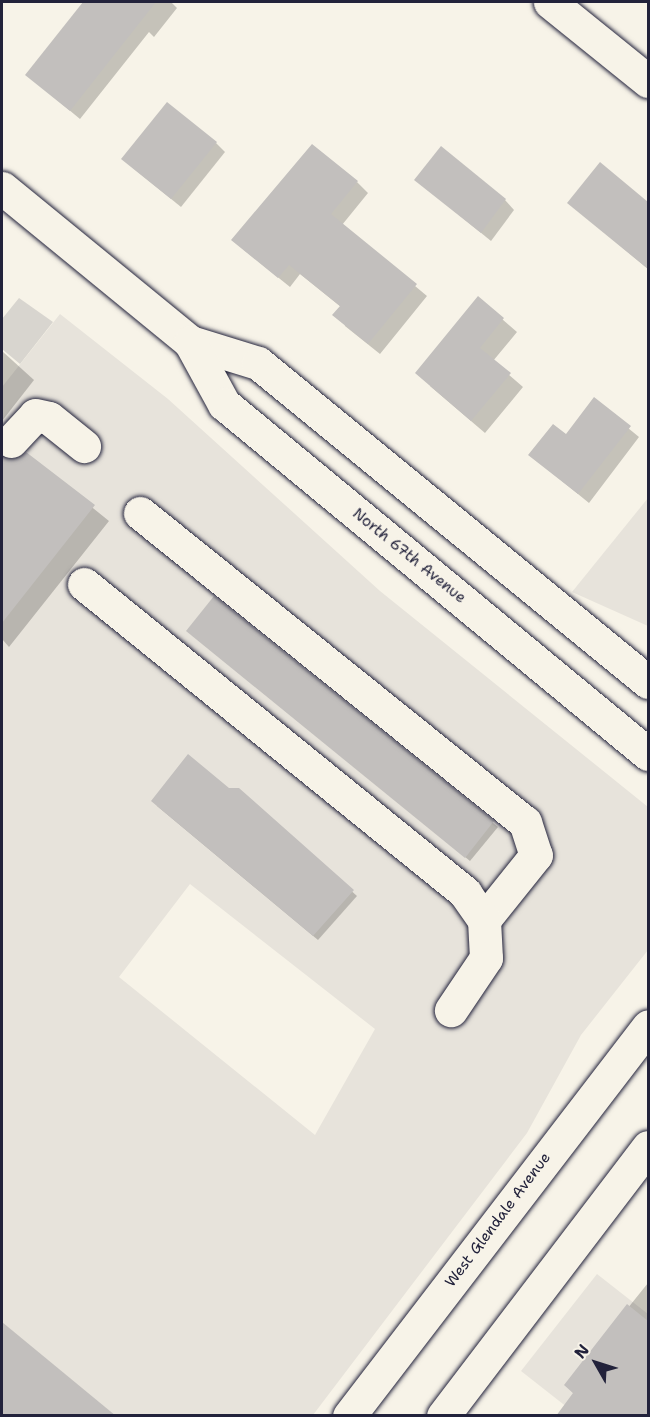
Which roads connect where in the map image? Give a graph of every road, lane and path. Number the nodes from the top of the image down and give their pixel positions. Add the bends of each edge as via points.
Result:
1 (550, 2) edge
2 (648, 81) edge
3 (2, 189) edge
4 (190, 342) junction
5 (11, 441) dead end
6 (84, 446) dead end
7 (140, 513) dead end
8 (84, 584) dead end
9 (648, 682) edge
10 (648, 754) edge
11 (484, 920) junction
12 (451, 1010) dead end
13 (648, 1027) edge
14 (648, 1147) edge
15 (349, 1416) edge
16 (443, 1416) edge

1 - 2 main road
3 - 4 main road, North 67th Avenue
4 - 9 main road, North 67th Avenue via 258,363
4 - 10 main road, North 67th Avenue via 224,404
5 - 6 main road via 35,415 49,418
7 - 11 main road via 525,822 536,855
8 - 11 main road via 465,893
11 - 12 main road via 486,958
13 - 15 main road, West Glendale Avenue
14 - 16 main road

